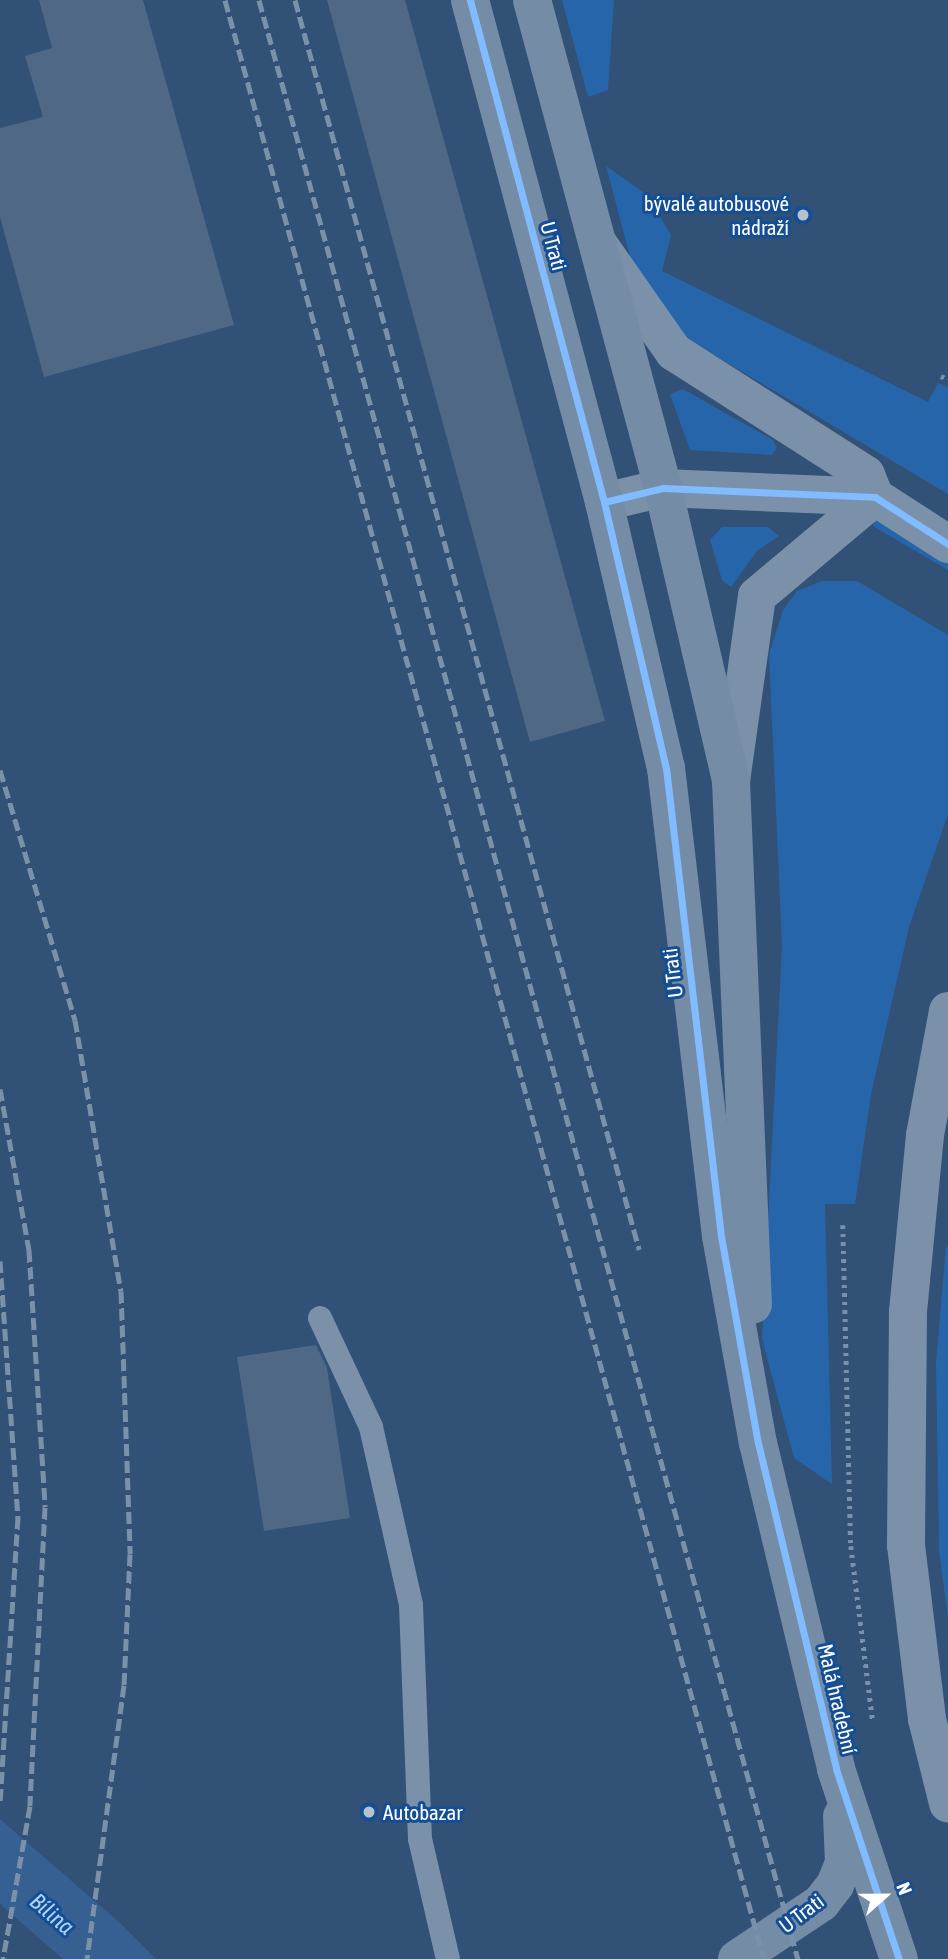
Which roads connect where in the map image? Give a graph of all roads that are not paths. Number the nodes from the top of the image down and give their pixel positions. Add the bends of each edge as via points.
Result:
1 (470, 0) edge
2 (532, 0) edge
3 (597, 243) junction
4 (663, 488) junction
5 (875, 497) junction
6 (604, 502) junction
7 (948, 544) edge
8 (731, 781) junction
9 (948, 1011) edge
10 (937, 1138) edge
11 (320, 1318) dead end
12 (758, 1443) junction
13 (836, 1769) junction
14 (948, 1803) edge
15 (448, 1959) edge
16 (737, 1959) edge
17 (899, 1959) edge

1 - 6 street, U Trati
2 - 3 street, U Trati
3 - 4 street, U Trati
3 - 5 street, U Trati via 674,352 866,475
4 - 5 street
4 - 6 street
4 - 8 street, U Trati
5 - 7 street, U Trati
5 - 8 street, U Trati via 757,596
6 - 12 street, U Trati via 666,768 721,1236
8 - 12 street, U Trati
9 - 10 street
10 - 14 street via 908,1312 906,1545 927,1719
11 - 15 lane via 371,1427 411,1605 420,1839
12 - 13 street, Malá hradební
13 - 16 street, U Trati via 845,1835 835,1885 821,1903
13 - 17 street, Malá hradební

